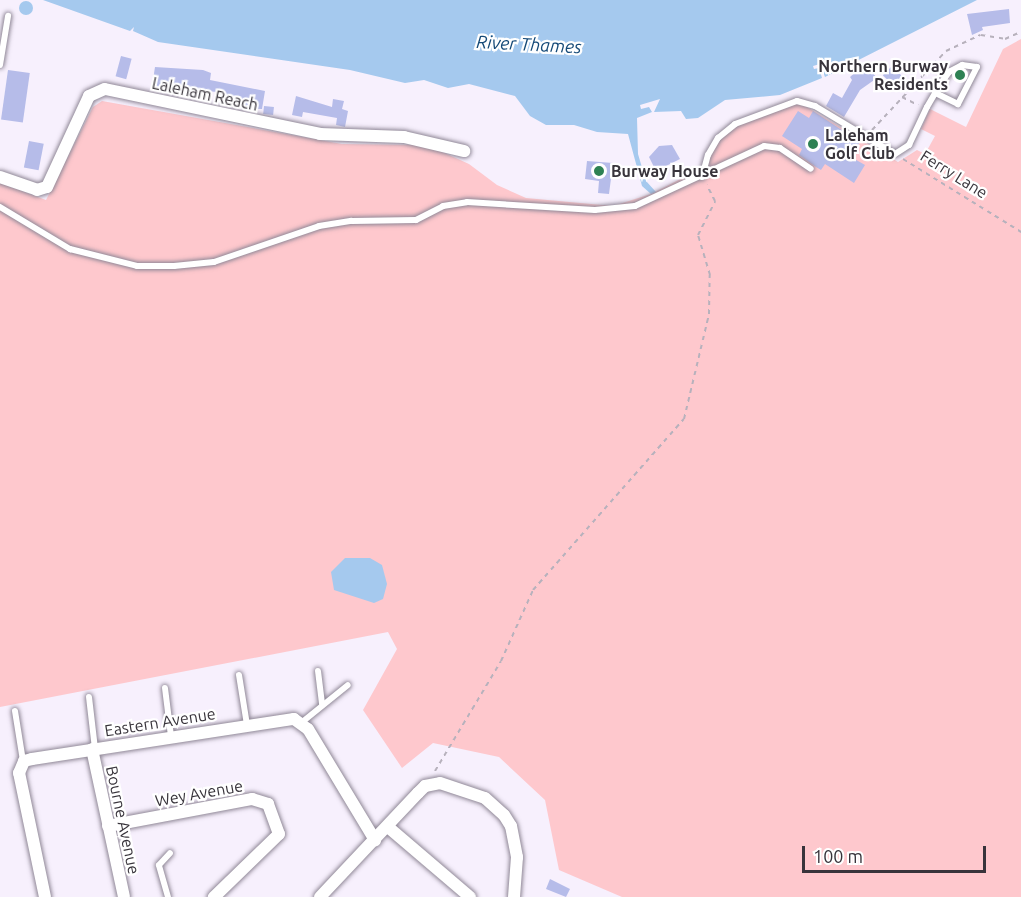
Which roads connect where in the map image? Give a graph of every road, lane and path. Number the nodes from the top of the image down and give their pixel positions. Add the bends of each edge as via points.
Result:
1 (8, 16) dead end
2 (0, 65) edge
3 (935, 93) junction
4 (902, 96) dead end
5 (926, 110) junction
6 (464, 151) dead end
7 (895, 154) junction
8 (811, 169) dead end
9 (0, 177) edge
10 (702, 177) junction
11 (0, 207) edge
12 (1021, 232) edge
13 (318, 671) dead end
14 (239, 675) dead end
15 (348, 685) dead end
16 (165, 688) dead end
17 (89, 697) dead end
18 (322, 705) junction
19 (15, 711) dead end
20 (302, 723) junction
21 (247, 725) junction
22 (171, 736) junction
23 (94, 749) junction
24 (24, 762) junction
25 (425, 786) junction
26 (108, 826) junction
27 (388, 826) junction
28 (375, 840) junction
29 (170, 853) dead end
30 (45, 897) edge
31 (124, 897) edge
32 (168, 897) edge
33 (214, 897) edge
34 (320, 897) edge
35 (470, 897) edge
36 (514, 897) edge

1 - 2 lane
3 - 3 lane via 956,67 977,67 958,104
3 - 5 lane
4 - 5 path
5 - 7 lane via 909,145
6 - 9 street, Laleham Reach via 404,137 320,134 214,115 105,89 89,96 47,188 37,190
7 - 10 lane, Ferry Lane via 815,106 797,101 735,124 713,146
7 - 12 path, Ferry Lane
8 - 10 lane via 780,148 764,146
10 - 11 lane via 636,206 616,210 467,202 443,206 416,220 319,226 214,262 174,266 137,266 70,249
10 - 25 path via 715,201 698,235 710,275 709,314 684,419 533,590 501,661
13 - 18 lane
14 - 21 lane
15 - 18 lane
16 - 22 lane
17 - 23 lane
18 - 20 lane
19 - 24 lane
20 - 21 street, Eastern Avenue via 286,719
20 - 28 street
21 - 22 street, Eastern Avenue
22 - 23 street, Eastern Avenue
23 - 24 street, Eastern Avenue
23 - 26 street, Bourne Avenue
24 - 30 street via 19,773
25 - 27 street
25 - 36 street via 440,783 466,789 485,798 504,816 511,826 517,857
26 - 31 street, Bourne Avenue
26 - 33 street, Wey Avenue via 252,799 268,804 280,829
27 - 28 street
27 - 35 street
28 - 34 street
29 - 32 lane via 159,865

